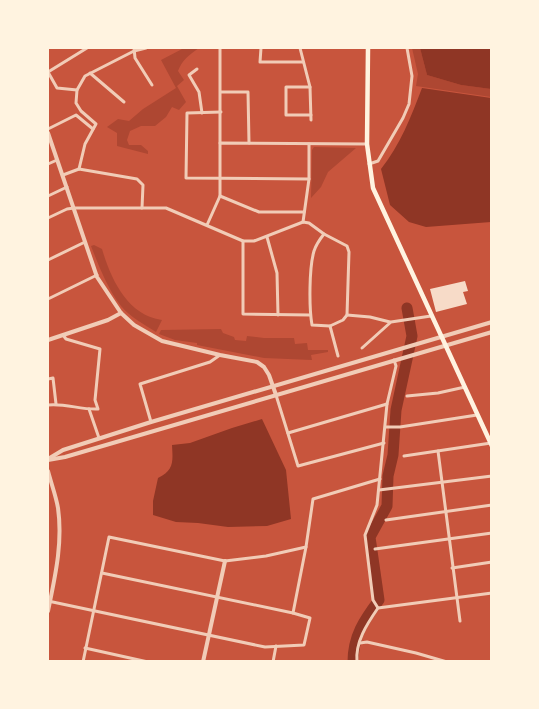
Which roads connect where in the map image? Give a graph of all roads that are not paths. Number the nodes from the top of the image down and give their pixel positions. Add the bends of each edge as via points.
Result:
1 (87, 48) edge
2 (146, 48) edge
3 (220, 48) edge
4 (261, 48) edge
5 (300, 48) edge
6 (368, 48) edge
7 (407, 48) edge
8 (134, 50) edge
9 (303, 62) junction
10 (197, 69) dead end
11 (90, 73) junction
12 (152, 85) dead end
13 (310, 87) junction
14 (77, 90) junction
15 (221, 92) junction
16 (124, 102) dead end
17 (221, 112) junction
18 (202, 113) junction
19 (311, 116) junction
20 (311, 120) dead end
21 (48, 129) edge
22 (93, 129) junction
23 (48, 133) edge
24 (220, 143) junction
25 (249, 144) junction
26 (309, 144) junction
27 (367, 144) junction
28 (58, 159) junction
29 (48, 164) edge
30 (368, 164) junction
31 (79, 169) junction
32 (63, 175) junction
33 (221, 178) junction
34 (309, 179) junction
35 (67, 187) junction
36 (48, 196) edge
37 (220, 196) junction
38 (74, 208) junction
39 (142, 208) junction
40 (304, 212) junction
41 (48, 218) edge
42 (303, 222) junction
43 (207, 225) junction
44 (324, 234) junction
45 (267, 237) junction
46 (86, 241) junction
47 (243, 241) junction
48 (48, 260) edge
49 (96, 275) junction
50 (48, 299) edge
51 (121, 313) junction
52 (278, 315) junction
53 (310, 315) junction
54 (347, 315) junction
55 (431, 316) junction
56 (391, 322) junction
57 (492, 322) edge
58 (330, 326) junction
59 (492, 332) edge
60 (63, 334) junction
61 (441, 336) junction
62 (48, 340) edge
63 (445, 346) junction
64 (362, 348) dead end
65 (220, 355) junction
66 (338, 356) dead end
67 (394, 360) junction
68 (48, 379) edge
69 (273, 387) junction
70 (465, 387) junction
71 (276, 395) junction
72 (407, 396) dead end
73 (56, 404) junction
74 (387, 404) junction
75 (48, 405) edge
76 (89, 409) junction
77 (477, 416) junction
78 (151, 422) junction
79 (386, 426) junction
80 (288, 433) junction
81 (99, 438) junction
82 (384, 443) junction
83 (491, 444) edge
84 (438, 451) junction
85 (404, 456) dead end
86 (48, 459) edge
87 (48, 471) edge
88 (492, 476) edge
89 (380, 479) junction
90 (441, 483) junction
91 (379, 490) junction
92 (492, 505) edge
93 (446, 512) junction
94 (386, 520) dead end
95 (492, 533) edge
96 (448, 539) junction
97 (306, 547) junction
98 (375, 548) dead end
99 (225, 561) junction
100 (492, 562) edge
101 (452, 568) junction
102 (102, 573) junction
103 (492, 593) edge
104 (217, 597) junction
105 (456, 598) junction
106 (49, 601) edge
107 (378, 608) junction
108 (48, 611) edge
109 (93, 611) junction
110 (293, 613) junction
111 (460, 621) dead end
112 (208, 636) junction
113 (360, 642) junction
114 (276, 646) junction
115 (86, 648) junction
116 (82, 662) edge
117 (148, 662) edge
118 (203, 662) edge
119 (273, 662) edge
120 (357, 662) edge
121 (447, 662) edge

1 - 14 street via 48,72 57,88
2 - 8 street
3 - 15 street
4 - 9 street via 260,62
5 - 9 street
6 - 27 main road
7 - 30 street via 412,76 409,104 378,161
8 - 11 street
8 - 12 street via 135,58
9 - 13 street
10 - 18 street via 189,75 199,92
11 - 14 street
11 - 16 street
13 - 19 street
13 - 19 street via 286,87 286,115
14 - 22 street via 76,103 96,124
15 - 17 street
15 - 25 street via 248,92
17 - 18 street
17 - 24 street
18 - 33 street via 187,113 186,178
19 - 20 street
21 - 22 street via 76,115
22 - 31 street via 85,144
23 - 28 street
24 - 25 street
24 - 33 street
25 - 26 street
26 - 27 street
26 - 34 street
27 - 30 main road
28 - 29 street
28 - 32 street
30 - 55 main road via 373,188
31 - 32 street
31 - 39 street via 137,179 143,185
32 - 35 street
33 - 34 street
33 - 37 street
34 - 40 street
35 - 36 street
35 - 38 street
37 - 40 street via 259,212
37 - 43 street
38 - 39 street
38 - 41 street
38 - 46 street
39 - 43 street via 166,208
40 - 42 street
42 - 44 street
42 - 45 street
43 - 47 street
44 - 53 street via 312,261
44 - 54 street via 346,246 349,252
45 - 47 street
45 - 52 street via 277,273
46 - 48 street
46 - 49 street
47 - 52 street via 243,314
49 - 50 street
49 - 51 street
51 - 60 street
51 - 65 street via 134,325 162,341
52 - 53 street
53 - 58 street via 312,325
54 - 56 street
54 - 58 street
55 - 56 street
55 - 61 main road
56 - 64 street
57 - 61 street
58 - 66 street
59 - 63 street
60 - 62 street
60 - 76 street via 66,339 100,349 95,400 98,409
61 - 63 main road
61 - 69 street
63 - 67 street
63 - 70 main road
65 - 69 street via 264,366
65 - 78 street via 210,362 140,384
67 - 71 street
67 - 74 street via 396,366
68 - 73 street via 53,378
69 - 71 street
69 - 78 street
70 - 72 street
70 - 77 main road
71 - 80 street
71 - 86 street via 65,458
73 - 75 street
73 - 76 street
74 - 79 street
74 - 80 street
76 - 81 street
77 - 79 street via 400,427
77 - 83 main road
78 - 81 street
79 - 82 street
80 - 82 street via 298,466
81 - 86 street via 63,450
82 - 89 street
83 - 84 street
84 - 85 street
84 - 90 street
87 - 106 street via 58,507 60,541
88 - 90 street
89 - 91 street
89 - 97 street via 313,499
90 - 91 street
90 - 93 street
91 - 107 street via 366,535 373,600
92 - 93 street
93 - 94 street
93 - 96 street
95 - 96 street
96 - 98 street
96 - 101 street
97 - 99 street
97 - 110 street
99 - 102 street via 109,537
99 - 104 street
100 - 101 street
101 - 105 street
102 - 104 street
102 - 109 street
103 - 105 street
104 - 110 street
104 - 112 street
105 - 107 street
105 - 111 street
106 - 108 street
106 - 109 street
107 - 113 street
109 - 112 street
109 - 115 street
110 - 114 street via 310,618 304,645
112 - 114 street via 265,647
112 - 118 street
113 - 120 street
113 - 121 street
114 - 119 street
115 - 116 street
115 - 117 street

